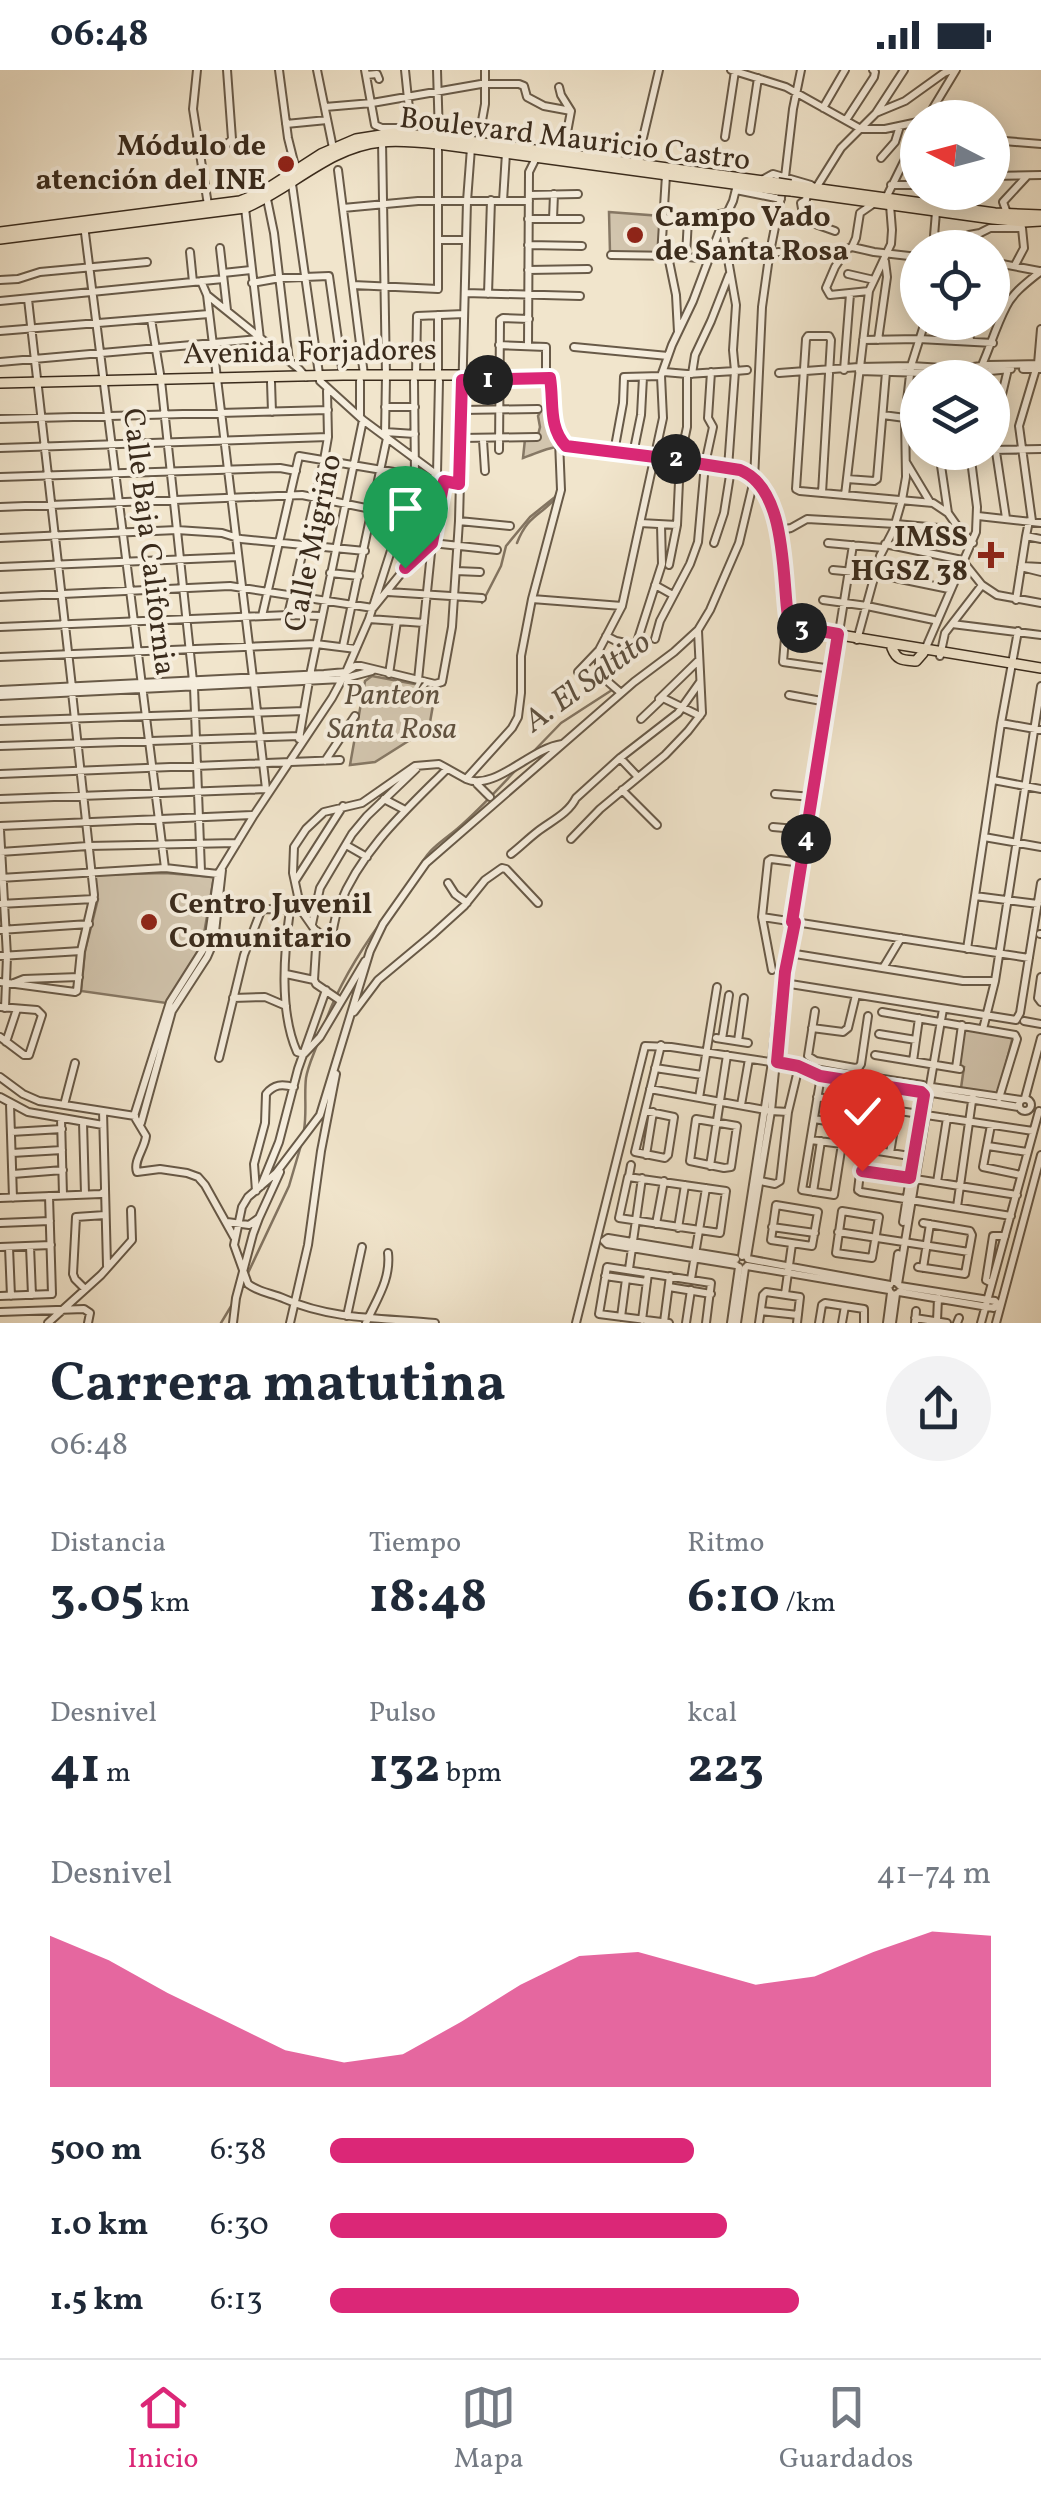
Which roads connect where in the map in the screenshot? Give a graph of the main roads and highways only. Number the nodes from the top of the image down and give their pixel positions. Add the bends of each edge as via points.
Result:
1 (438, 141) junction
2 (475, 146) junction
3 (784, 188) junction
4 (813, 190) junction
5 (888, 202) junction
6 (194, 208) junction
7 (182, 218) junction
8 (1041, 218) edge
9 (84, 226) junction
10 (0, 235) edge
11 (315, 378) junction
12 (362, 378) junction
13 (217, 381) junction
14 (0, 386) edge
15 (777, 528) junction
16 (838, 637) junction
17 (857, 640) junction
18 (922, 651) junction
19 (1041, 670) edge

1 - 2 main road, Boulevard Mauricio Castro
1 - 6 main road, Boulevard Mauricio Castro via 411,131 368,136 333,148 252,197
1 - 7 main road, Boulevard Mauricio Castro via 382,142 339,153 267,199
2 - 3 main road, Boulevard Mauricio Castro
2 - 3 main road, Boulevard Mauricio Castro via 736,187
3 - 4 main road, Boulevard Mauricio Castro
4 - 5 main road, Boulevard Mauricio Castro
4 - 5 main road, Boulevard Mauricio Castro
5 - 8 main road, Boulevard Mauricio Castro
5 - 8 main road, Boulevard Mauricio Castro via 1023,225
6 - 7 main road
6 - 9 main road, Boulevard Mauricio Castro
7 - 9 main road, Boulevard Mauricio Castro
9 - 10 main road, Boulevard Mauricio Castro
11 - 12 main road, Avenida Forjadores
11 - 12 main road, Avenida Forjadores
11 - 13 main road, Avenida Forjadores
11 - 13 main road, Avenida Forjadores
12 - 15 main road, Avenida Forjadores via 547,377 552,417 569,447 744,472 767,497
13 - 14 main road, Avenida Forjadores
15 - 16 main road via 791,622
15 - 16 main road via 786,624
16 - 17 main road
17 - 18 main road
17 - 18 main road
18 - 19 main road

